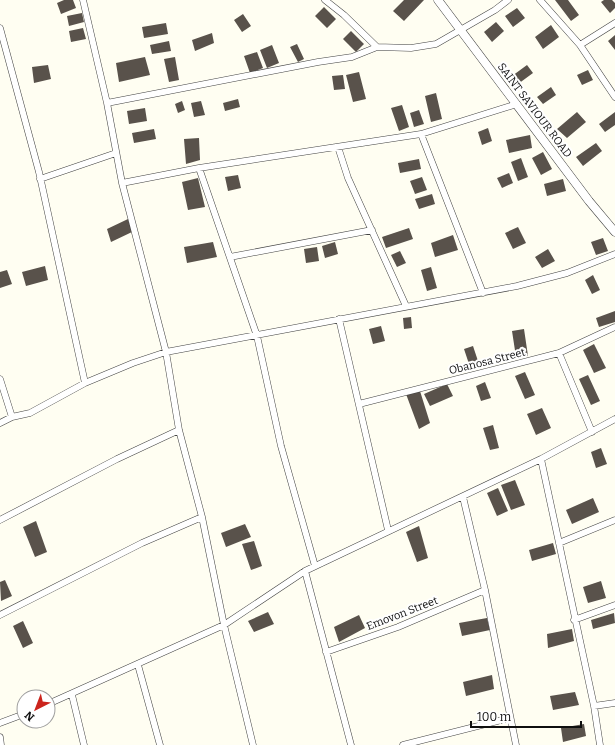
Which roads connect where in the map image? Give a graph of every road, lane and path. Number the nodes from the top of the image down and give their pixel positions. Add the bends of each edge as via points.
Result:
1 (83, 0) edge
2 (325, 0) edge
3 (438, 0) edge
4 (508, 0) edge
5 (540, 0) edge
6 (615, 23) edge
7 (0, 28) edge
8 (461, 30) junction
9 (580, 46) junction
10 (377, 47) junction
11 (615, 97) edge
12 (107, 103) junction
13 (517, 104) junction
14 (420, 134) junction
15 (338, 147) junction
16 (116, 153) junction
17 (199, 168) junction
18 (40, 179) junction
19 (122, 183) junction
20 (372, 230) junction
21 (615, 232) edge
22 (615, 254) edge
23 (230, 257) junction
24 (483, 293) junction
25 (406, 306) junction
26 (339, 319) junction
27 (615, 327) edge
28 (257, 336) junction
29 (166, 352) junction
30 (559, 354) junction
31 (0, 379) edge
32 (84, 383) junction
33 (359, 404) junction
34 (12, 417) junction
35 (615, 419) edge
36 (0, 423) edge
37 (179, 430) junction
38 (592, 432) junction
39 (541, 459) junction
40 (463, 497) junction
41 (202, 517) junction
42 (0, 520) edge
43 (615, 520) edge
44 (388, 530) junction
45 (559, 543) junction
46 (315, 566) junction
47 (305, 571) junction
48 (485, 590) junction
49 (615, 605) edge
50 (0, 615) edge
51 (574, 620) junction
52 (224, 625) junction
53 (326, 652) junction
54 (138, 664) junction
55 (72, 695) junction
56 (56, 701) edge
57 (615, 703) edge
58 (594, 706) junction
59 (16, 717) edge
60 (510, 718) junction
61 (0, 723) edge
62 (0, 737) edge
63 (1, 745) edge
64 (84, 745) edge
65 (160, 745) edge
66 (253, 745) edge
67 (351, 745) edge
68 (403, 745) edge
69 (516, 745) edge
70 (600, 745) edge

1 - 12 street
2 - 10 street via 344,14
3 - 8 street, SAINT SAVIOUR ROAD
4 - 8 street
5 - 9 street
6 - 9 street
7 - 18 street
8 - 10 street via 436,44 411,48
8 - 13 street, SAINT SAVIOUR ROAD
9 - 11 street
10 - 12 street via 352,57
12 - 16 street
13 - 14 street
13 - 21 street, SAINT SAVIOUR ROAD via 589,202
14 - 15 street
14 - 24 street
15 - 17 street
15 - 20 street via 348,178
16 - 18 street
16 - 19 street
17 - 19 street
17 - 23 street
18 - 32 street
19 - 29 street
20 - 23 street
20 - 25 street
22 - 24 street via 567,273
23 - 28 street
24 - 25 street
25 - 26 street
26 - 28 street
26 - 33 street
27 - 30 street, Obanosa Street
28 - 29 street
28 - 46 street via 281,446
29 - 32 street
29 - 37 street
30 - 33 street, Obanosa Street
30 - 38 street
31 - 34 street
32 - 34 street via 30,413
33 - 44 street
34 - 36 street
35 - 38 street
37 - 41 street
37 - 42 street
38 - 39 street
39 - 40 street
39 - 45 street
40 - 44 street
40 - 48 street
41 - 50 street via 142,543
41 - 52 street
43 - 45 street
44 - 46 street
45 - 51 street
46 - 47 street
47 - 52 street
47 - 53 street
48 - 53 street, Emovon Street via 398,627
48 - 60 street
49 - 51 street
51 - 58 street
52 - 54 street
52 - 66 street
53 - 67 street
54 - 55 street
54 - 65 street
55 - 56 street
55 - 64 street
57 - 58 street
58 - 70 street
59 - 61 street
60 - 68 street
60 - 69 street
62 - 63 street

